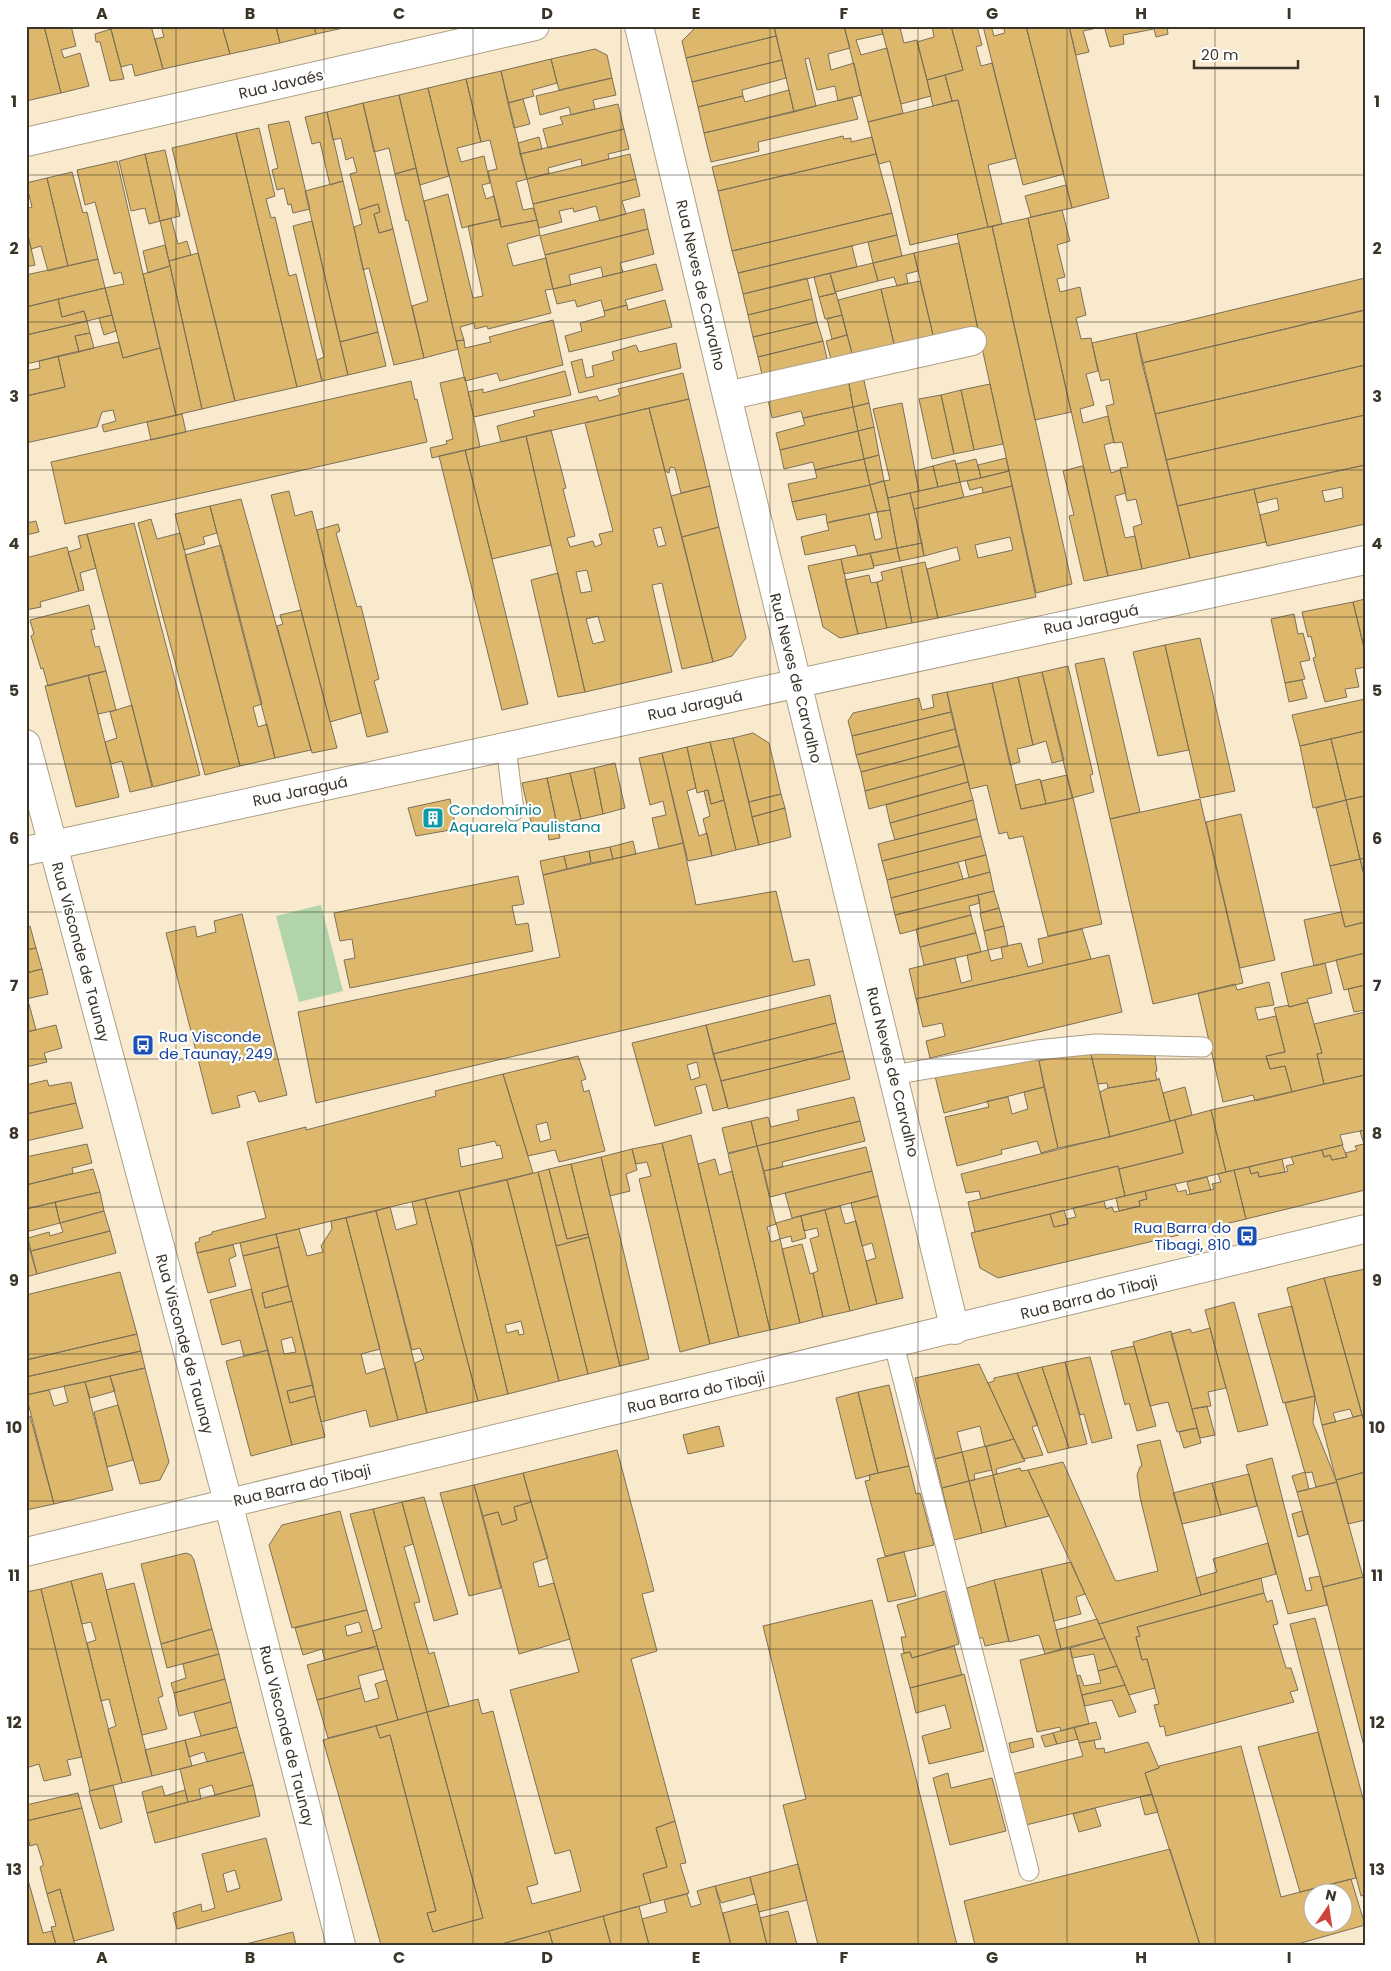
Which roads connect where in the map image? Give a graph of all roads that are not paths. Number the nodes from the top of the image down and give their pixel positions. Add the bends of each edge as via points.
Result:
1 (535, 26) edge
2 (639, 26) edge
3 (26, 142) edge
4 (972, 341) dead end
5 (727, 396) junction
6 (1365, 560) edge
7 (797, 682) junction
8 (26, 744) edge
9 (506, 746) junction
10 (514, 811) dead end
11 (53, 845) junction
12 (26, 851) edge
13 (1203, 1047) dead end
14 (894, 1075) junction
15 (1365, 1229) edge
16 (955, 1330) junction
17 (894, 1345) junction
18 (228, 1502) junction
19 (26, 1552) edge
20 (1029, 1871) dead end
21 (341, 1945) edge

1 - 3 street, Rua Javaés
2 - 5 street, Rua Neves de Carvalho
4 - 5 street
5 - 7 street, Rua Neves de Carvalho
6 - 7 street, Rua Jaraguá
7 - 9 street, Rua Jaraguá
7 - 14 street, Rua Neves de Carvalho
8 - 11 street, Rua Visconde de Taunay
9 - 10 lane
9 - 11 street, Rua Jaraguá
11 - 12 street, Rua Jaraguá
11 - 18 street, Rua Visconde de Taunay
13 - 14 lane via 1096,1044 1037,1050
14 - 16 street, Rua Neves de Carvalho
15 - 16 street, Rua Barra do Tibaji
16 - 17 street, Rua Barra do Tibaji
17 - 18 street, Rua Barra do Tibaji
17 - 20 lane
18 - 19 street, Rua Barra do Tibaji
18 - 21 street, Rua Visconde de Taunay

